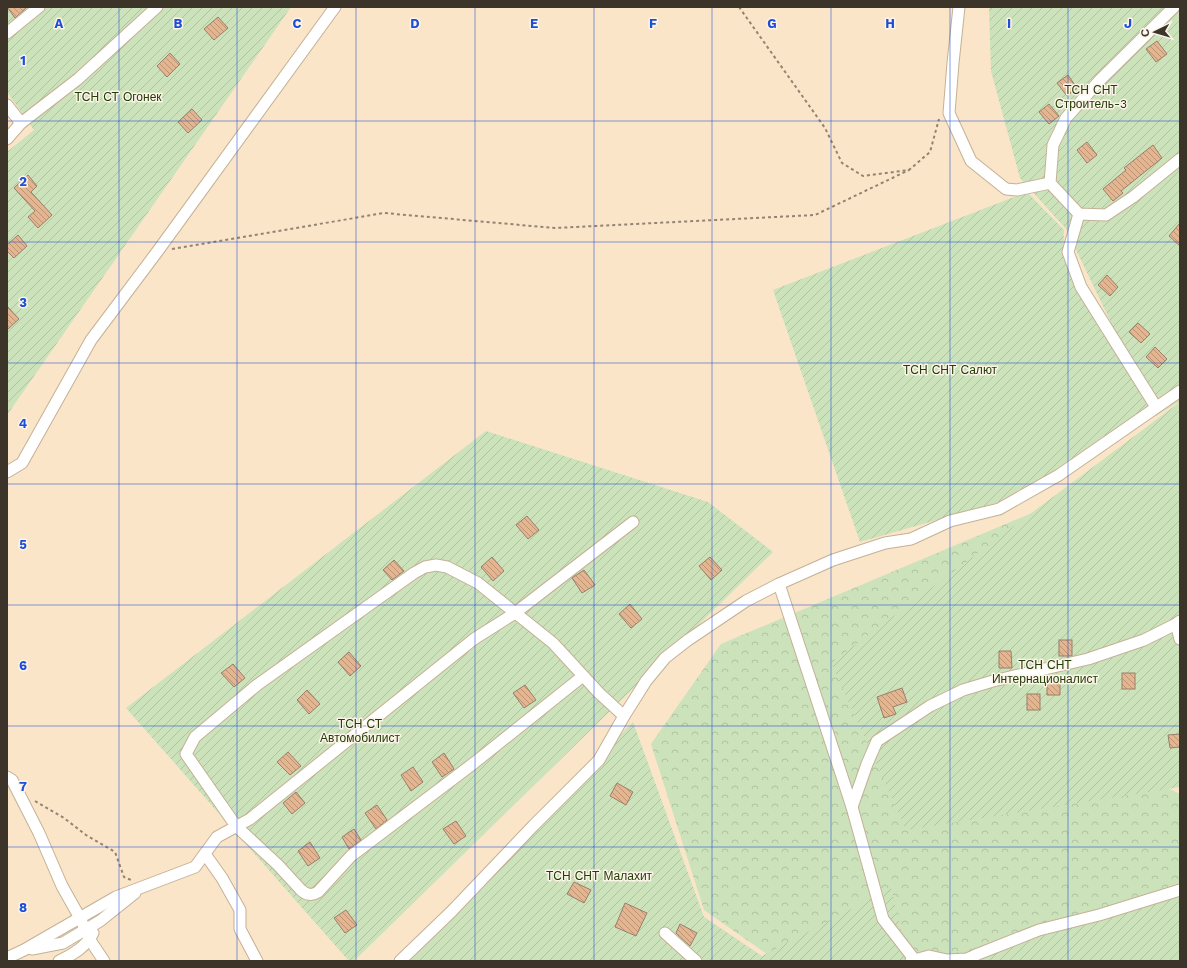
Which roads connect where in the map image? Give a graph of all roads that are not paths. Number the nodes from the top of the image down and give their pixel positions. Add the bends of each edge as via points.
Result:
1 (39, 7) edge
2 (157, 7) edge
3 (335, 7) edge
4 (959, 7) edge
5 (1174, 7) edge
6 (7, 33) edge
7 (7, 105) edge
8 (21, 123) junction
9 (7, 139) edge
10 (1180, 158) edge
11 (1050, 183) junction
12 (1079, 214) junction
13 (1180, 391) edge
14 (1156, 407) junction
15 (7, 472) edge
16 (633, 522) dead end
17 (779, 584) junction
18 (515, 613) junction
19 (1178, 623) edge
20 (1180, 640) edge
21 (583, 676) junction
22 (624, 716) junction
23 (7, 777) edge
24 (852, 808) junction
25 (236, 826) junction
26 (205, 854) junction
27 (145, 886) junction
28 (1180, 890) edge
29 (80, 918) junction
30 (100, 920) junction
31 (85, 929) junction
32 (665, 933) dead end
33 (90, 940) junction
34 (63, 943) junction
35 (24, 950) junction
36 (7, 958) edge
37 (913, 960) edge
38 (967, 960) edge
39 (51, 961) edge
40 (58, 961) edge
41 (104, 961) edge
42 (257, 961) edge
43 (400, 961) edge
44 (696, 961) edge

1 - 6 street
2 - 8 street via 78,79
3 - 15 street via 91,340 22,462
4 - 11 street via 949,114 971,161 1006,189 1017,190
5 - 11 street via 1100,80 1066,118 1053,145
7 - 8 street
8 - 9 street
10 - 12 street via 1133,197 1106,215
11 - 12 street
12 - 14 street via 1068,252 1081,287
13 - 14 street
14 - 17 street via 1059,476 999,509 950,521 911,539 885,543 833,560
16 - 18 street
17 - 22 street via 746,601 665,658 646,681
17 - 24 street
18 - 21 street via 553,644
18 - 25 street via 474,639 250,819
18 - 25 street via 478,583 447,567 424,567 257,685 195,736 186,754
19 - 20 street
19 - 24 street via 1144,640 1088,659 993,681 963,690 930,706 877,741
21 - 22 street
21 - 25 street via 351,856 315,894 303,893
22 - 43 street via 599,760
23 - 29 street via 12,780 62,886
24 - 37 street via 883,919
25 - 26 street via 217,837
26 - 27 street via 195,867
26 - 42 street via 240,910 240,929
27 - 29 street via 116,897
27 - 30 street
28 - 38 street via 1039,930
29 - 31 street
29 - 34 street
29 - 35 street
30 - 31 street
30 - 33 street
31 - 33 street
31 - 34 street
32 - 44 street
33 - 40 street via 68,957
33 - 41 street
34 - 35 street
34 - 39 street
35 - 36 street
37 - 38 street via 929,956 947,960

